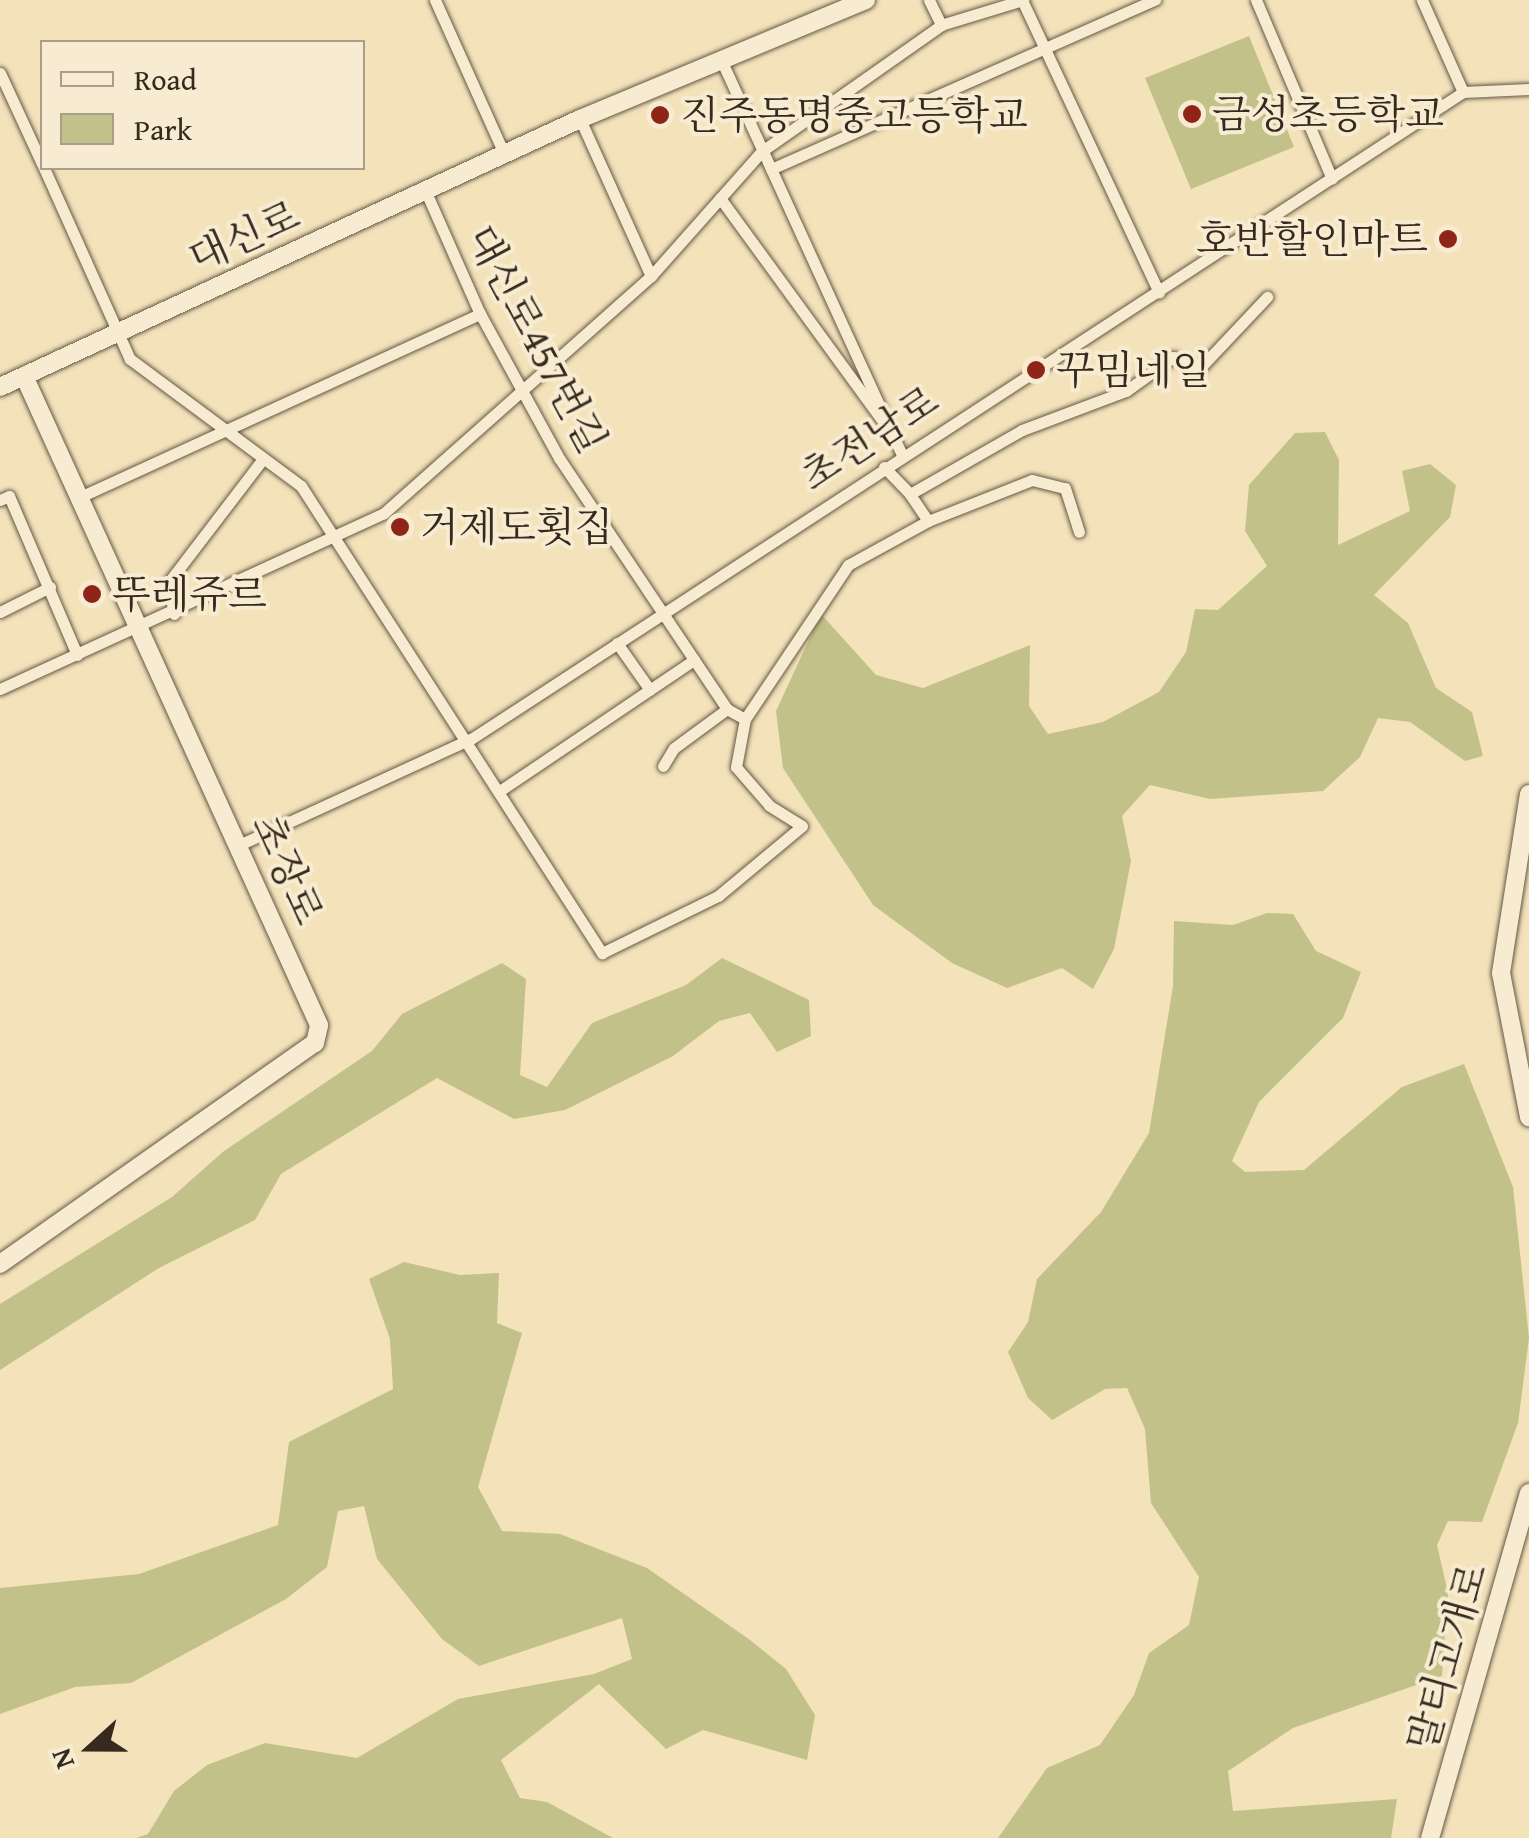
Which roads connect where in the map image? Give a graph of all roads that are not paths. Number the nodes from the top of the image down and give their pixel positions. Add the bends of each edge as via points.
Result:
1 (435, 0) edge
2 (866, 0) edge
3 (929, 0) edge
4 (1023, 0) edge
5 (1154, 0) edge
6 (1256, 0) edge
7 (1422, 0) edge
8 (941, 25) junction
9 (1047, 46) junction
10 (722, 64) junction
11 (0, 73) edge
12 (1529, 89) edge
13 (1464, 92) junction
14 (580, 120) junction
15 (762, 150) junction
16 (505, 156) junction
17 (40, 160) edge
18 (772, 168) junction
19 (45, 170) edge
20 (1332, 179) junction
21 (426, 192) junction
22 (720, 198) junction
23 (651, 276) junction
24 (1160, 292) junction
25 (1267, 297) dead end
26 (480, 314) junction
27 (120, 330) junction
28 (24, 376) junction
29 (0, 386) edge
30 (522, 394) junction
31 (888, 426) junction
32 (220, 430) junction
33 (902, 455) junction
34 (262, 460) junction
35 (884, 467) junction
36 (910, 494) junction
37 (80, 496) junction
38 (0, 500) edge
39 (928, 522) junction
40 (1079, 532) dead end
41 (338, 536) junction
42 (50, 587) junction
43 (0, 612) edge
44 (174, 614) junction
45 (662, 614) junction
46 (142, 629) junction
47 (617, 643) junction
48 (77, 655) junction
49 (694, 660) junction
50 (0, 689) edge
51 (650, 690) junction
52 (728, 710) junction
53 (745, 720) junction
54 (471, 739) junction
55 (663, 766) dead end
56 (501, 790) junction
57 (1529, 794) edge
58 (239, 845) junction
59 (1529, 1116) edge
60 (0, 1264) edge
61 (1529, 1493) edge
62 (1430, 1838) edge

1 - 16 street
2 - 10 street, 대신로
3 - 8 street
4 - 8 street
4 - 9 street
5 - 9 street
6 - 20 street
7 - 13 street
8 - 15 street
9 - 18 street
9 - 24 street
10 - 14 street, 대신로
10 - 15 street
11 - 17 street
12 - 13 street
13 - 20 street, 초전남로
14 - 16 street, 대신로
14 - 23 street
15 - 18 street
15 - 22 street
16 - 21 street, 대신로
18 - 31 street
19 - 27 street
20 - 24 street, 초전남로
21 - 26 street, 대신로457번길
21 - 27 street, 대신로
22 - 23 street
22 - 31 street via 871,413
23 - 30 street
24 - 33 street, 초전남로
25 - 36 street via 1207,364 1196,369 1173,358 1126,391 1022,430
26 - 30 street, 대신로457번길
26 - 32 street
27 - 28 street, 대신로
27 - 32 street via 130,360
28 - 29 street, 대신로
28 - 37 street, 초장로
30 - 41 street via 384,513
30 - 45 street, 대신로457번길
31 - 33 street
32 - 34 street
32 - 37 street
33 - 35 street, 초전남로
34 - 41 street via 302,486
34 - 44 street via 168,583
35 - 36 street
35 - 45 street, 초전남로
36 - 39 street
37 - 46 street, 초장로
38 - 42 street via 9,496
39 - 40 street via 1032,480 1065,488
39 - 53 street via 848,566
41 - 44 street
41 - 54 street
42 - 43 street
42 - 48 street
44 - 46 street
45 - 47 street, 초전남로
45 - 49 street, 대신로457번길
46 - 48 street
46 - 58 street, 초장로
47 - 51 street
47 - 54 street, 초전남로
48 - 50 street
49 - 51 street
49 - 52 street, 대신로457번길
51 - 56 street
52 - 53 street
52 - 55 street via 674,748
53 - 56 street via 736,767 768,805 802,826 718,896 602,953
54 - 56 street
54 - 58 street, 초전남로
57 - 59 street via 1501,973
58 - 60 street, 초장로 via 319,1025 315,1043
61 - 62 street, 말티고개로

